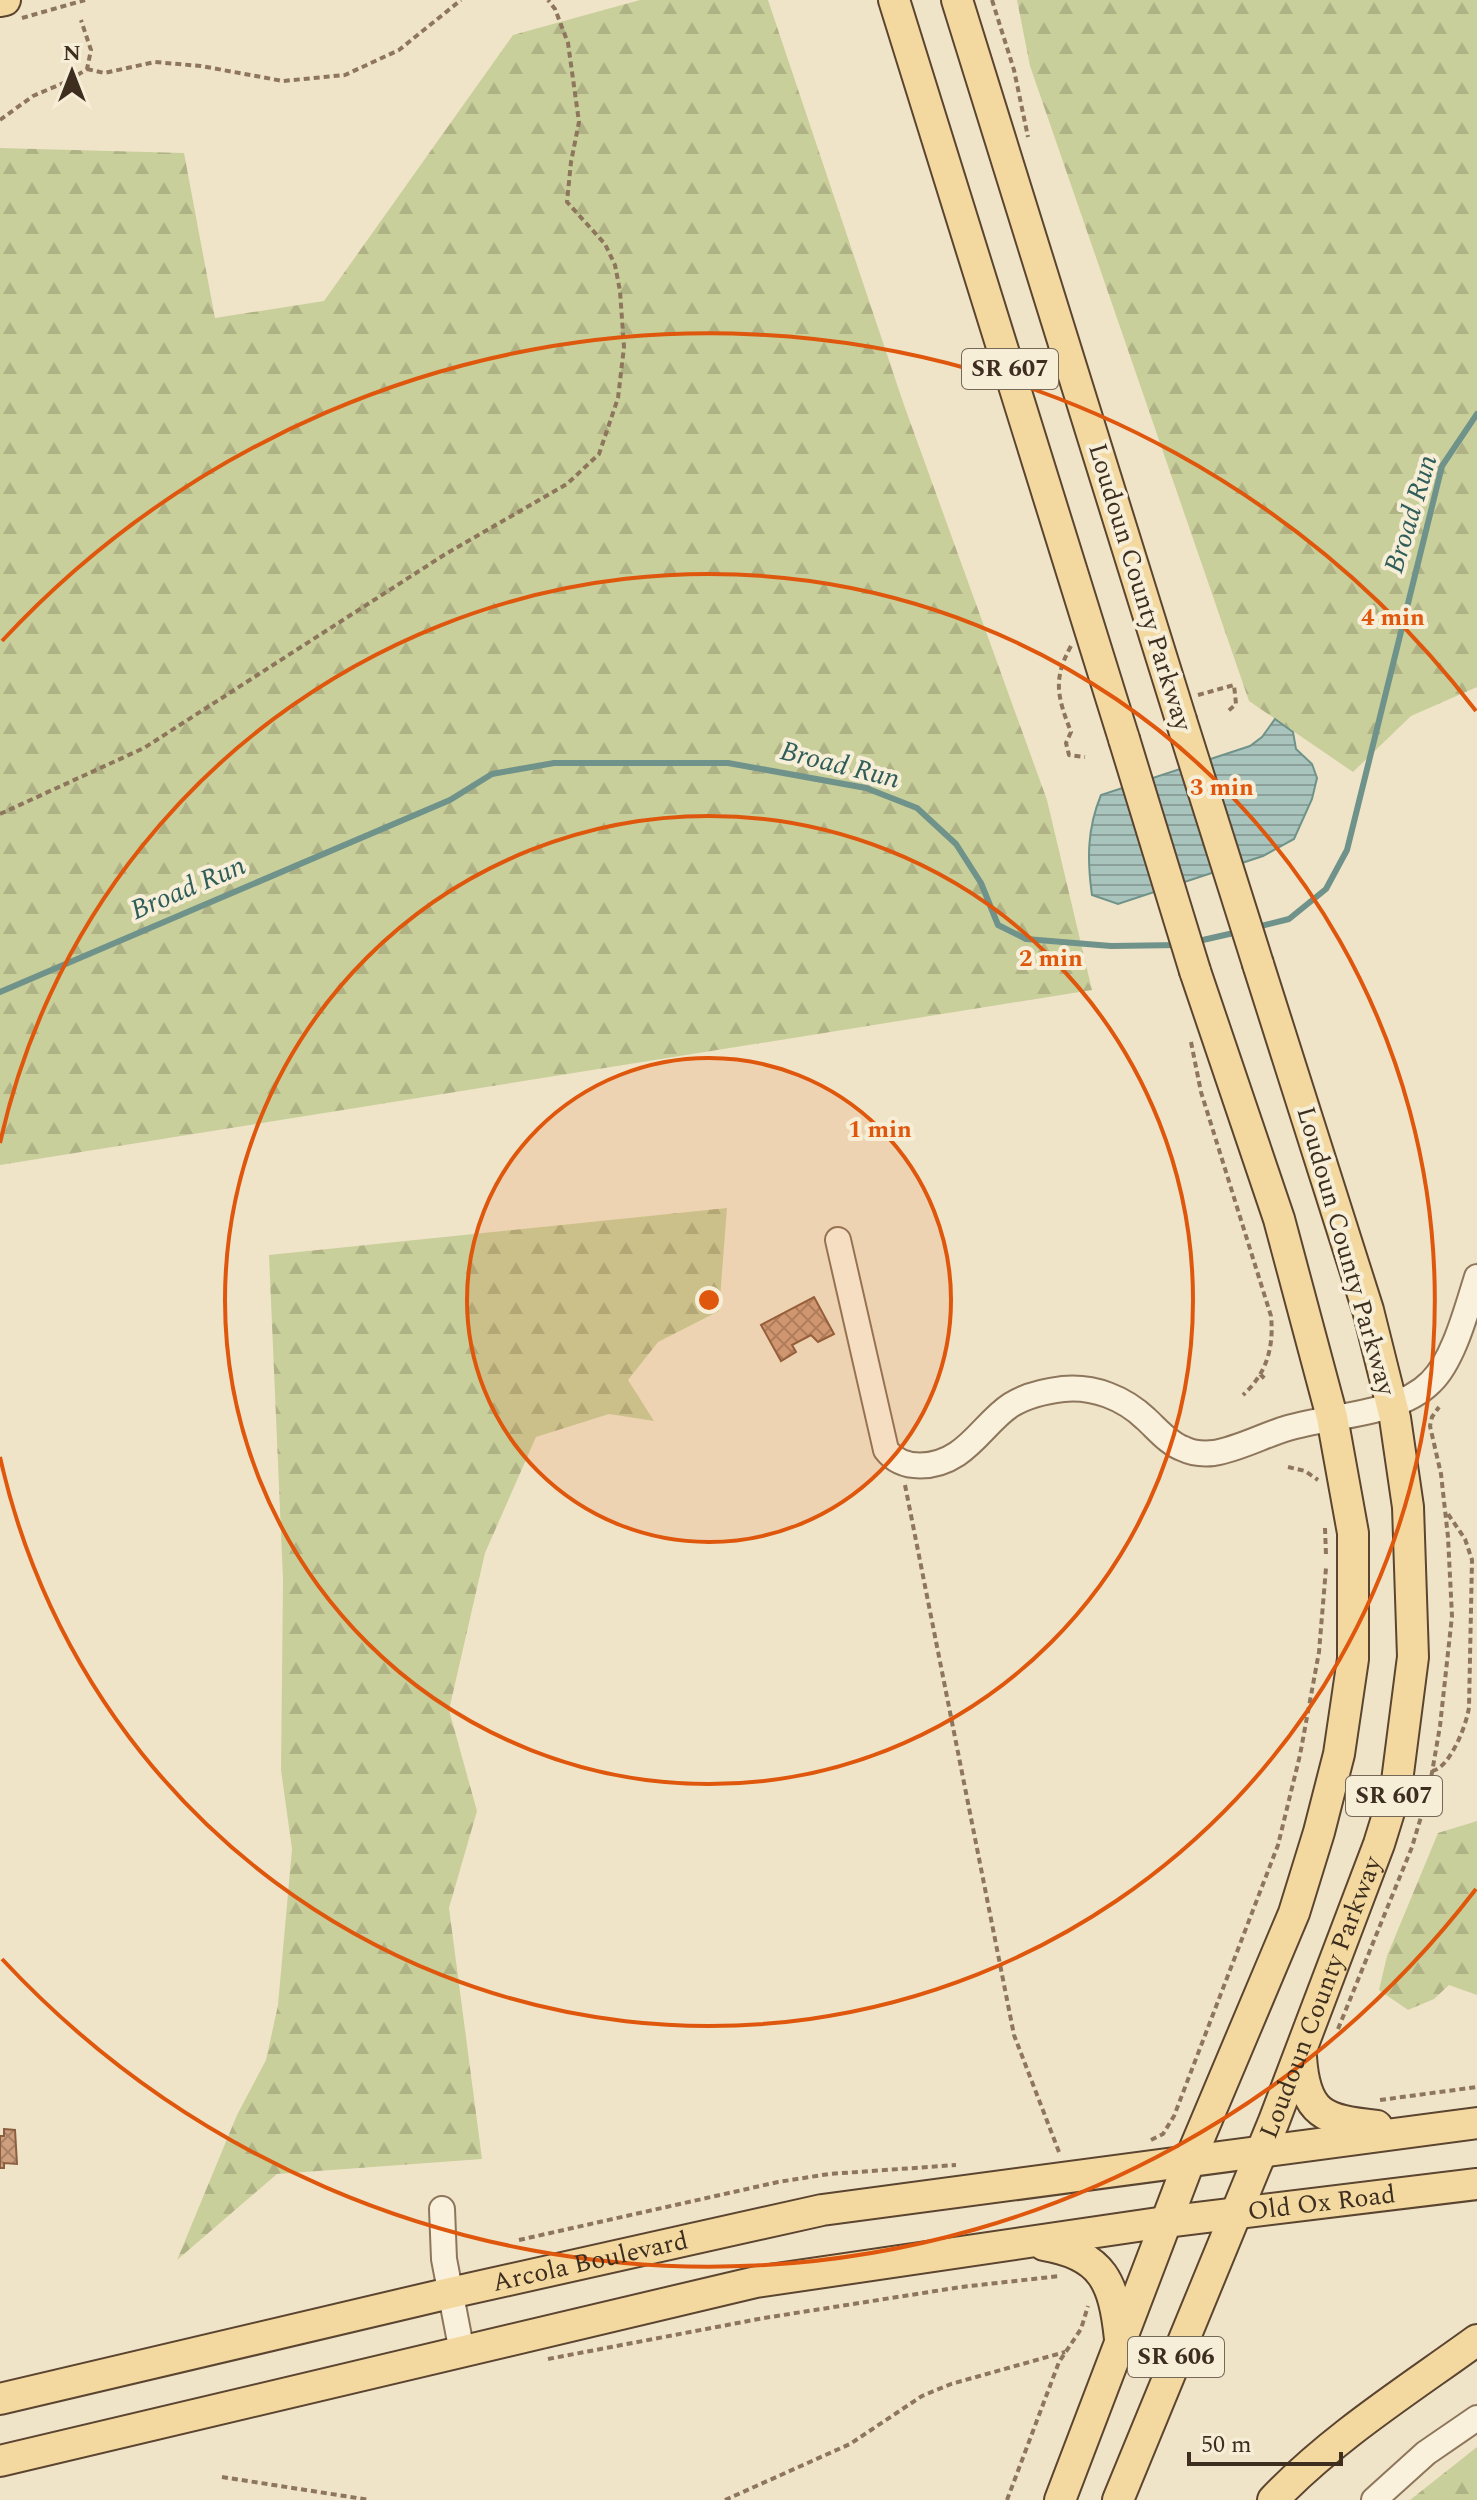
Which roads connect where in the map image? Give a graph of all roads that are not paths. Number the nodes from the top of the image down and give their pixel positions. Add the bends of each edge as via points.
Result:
1 (894, 0) edge
2 (957, 0) edge
3 (838, 1240) dead end
4 (1477, 1277) edge
5 (1392, 1405) junction
6 (1332, 1417) junction
7 (1301, 2054) junction
8 (1477, 2123) edge
9 (1427, 2128) junction
10 (1261, 2152) junction
11 (1189, 2162) junction
12 (1477, 2184) edge
13 (442, 2209) dead end
14 (1234, 2215) junction
15 (1165, 2222) junction
16 (1006, 2245) junction
17 (450, 2293) junction
18 (1121, 2340) junction
19 (1477, 2340) edge
20 (462, 2352) junction
21 (0, 2399) edge
22 (1477, 2418) edge
23 (0, 2461) edge
24 (1060, 2500) edge
25 (1118, 2500) edge
26 (1273, 2500) edge
27 (1374, 2500) edge

1 - 6 main road, Loudoun County Parkway / SR 607, bridge via 1195,971 1279,1219
2 - 5 main road, Loudoun County Parkway / SR 607, bridge via 1188,708 1258,964 1368,1310
3 - 6 lane via 886,1450 901,1463 944,1461 1014,1403 1050,1390 1088,1389 1118,1399 1181,1449 1203,1453
4 - 5 lane via 1447,1360 1418,1394
5 - 6 lane
5 - 7 main road, Loudoun County Parkway / SR 607 via 1411,1554 1413,1657 1403,1748 1379,1844
6 - 11 main road, Loudoun County Parkway / SR 607 via 1353,1533 1353,1659 1339,1754 1294,1913
7 - 9 main road via 1307,2097 1327,2115 1343,2122
7 - 10 main road, Loudoun County Parkway / SR 607
8 - 9 main road
9 - 10 main road
10 - 11 main road
10 - 14 main road, Loudoun County Parkway / SR 606
11 - 15 main road, Loudoun County Parkway / SR 607
11 - 17 main road, Arcola Boulevard via 822,2210
12 - 14 main road, Old Ox Road
13 - 17 lane
14 - 15 main road, Old Ox Road
14 - 25 main road, Loudoun County Parkway / SR 606
15 - 16 main road
15 - 18 main road, Loudoun County Parkway / SR 606
16 - 18 main road via 1042,2244 1091,2261 1115,2302
16 - 20 main road via 756,2282
17 - 20 lane
17 - 21 main road, Arcola Boulevard
18 - 24 main road, Loudoun County Parkway / SR 606
19 - 26 main road via 1296,2476
20 - 23 main road
22 - 27 lane via 1426,2453

